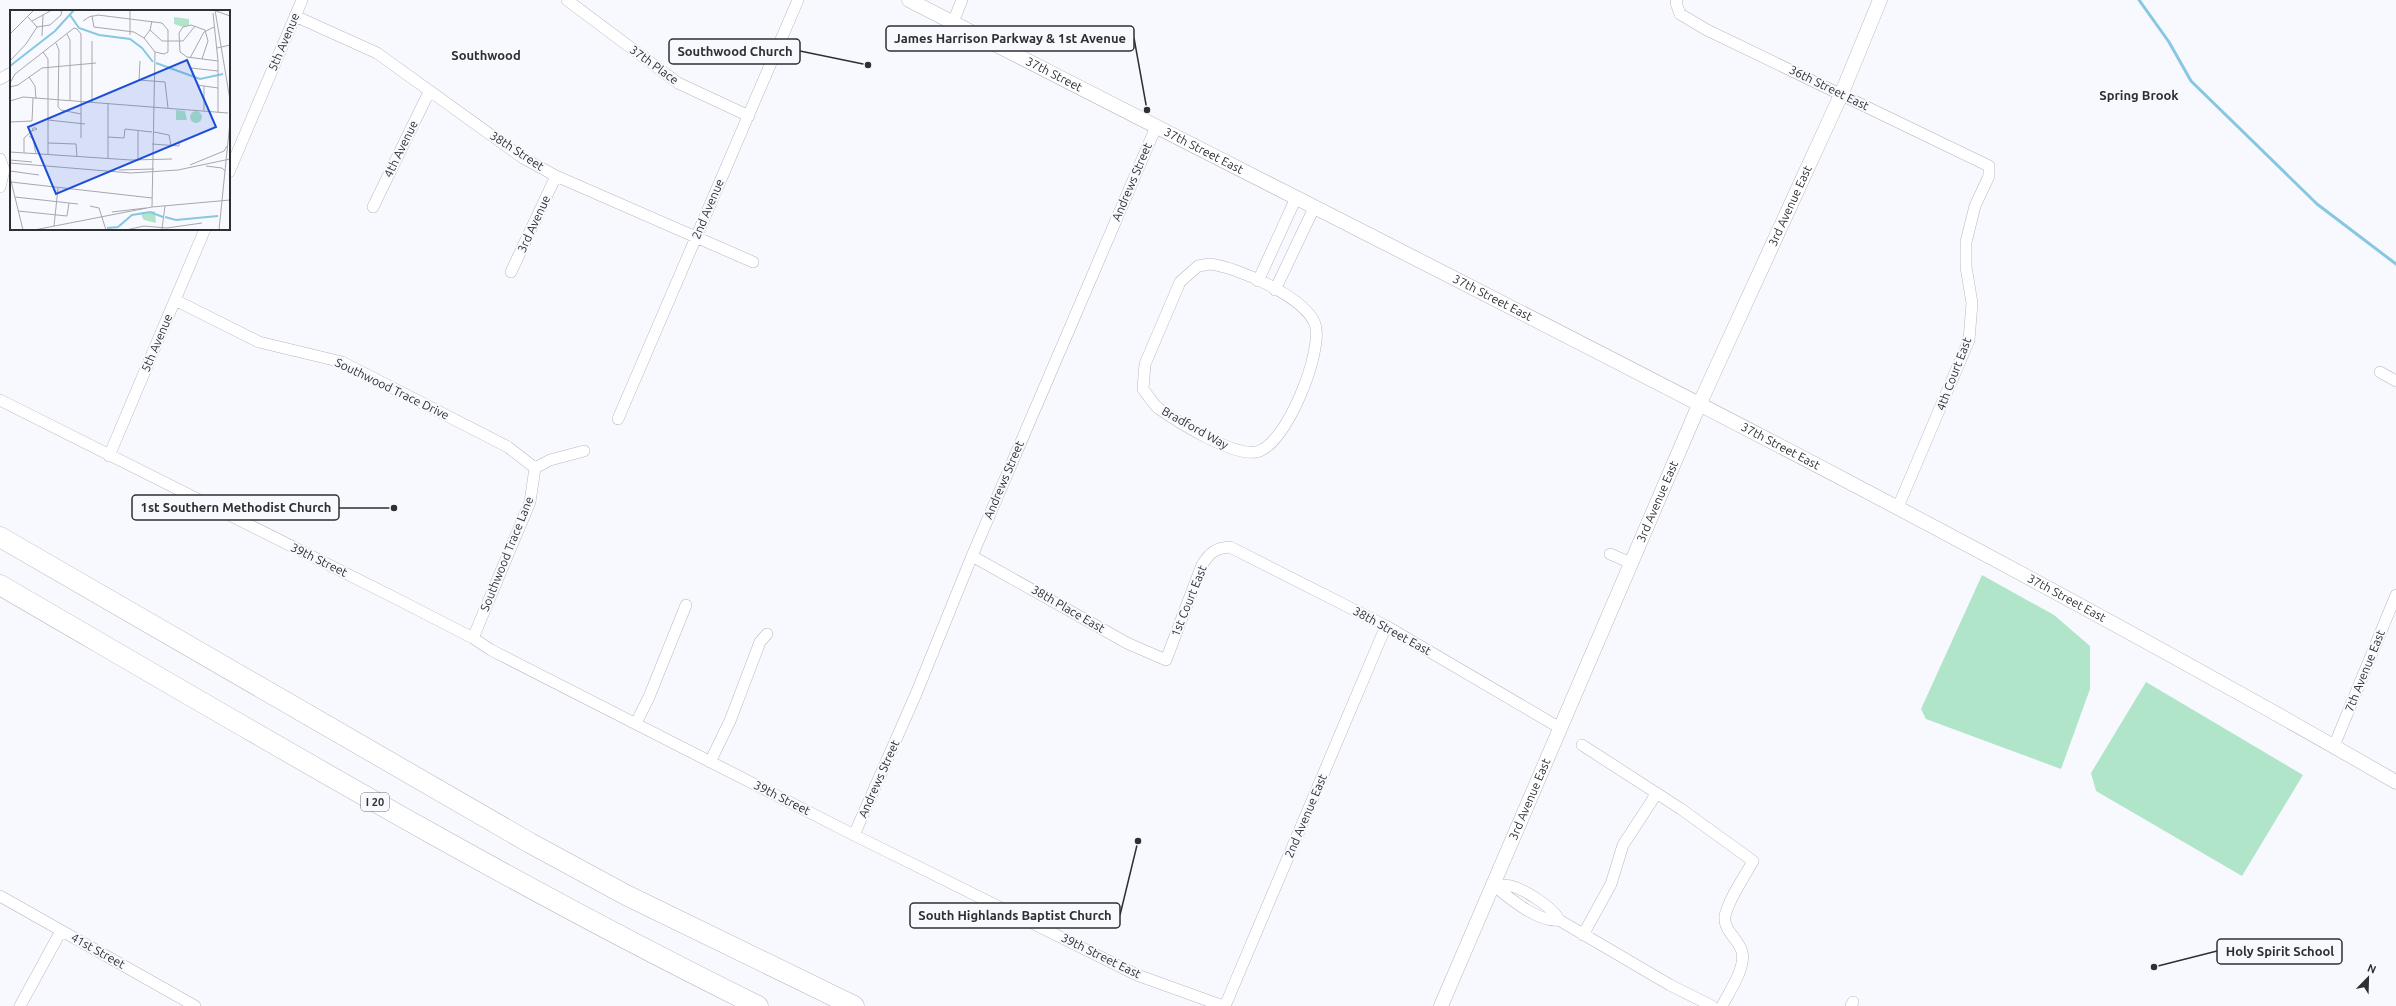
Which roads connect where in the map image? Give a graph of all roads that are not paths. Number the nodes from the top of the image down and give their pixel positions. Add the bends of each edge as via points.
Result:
1 (302, 0) edge
2 (567, 0) edge
3 (798, 0) edge
4 (909, 0) edge
5 (962, 0) edge
6 (1880, 0) edge
7 (1676, 1) edge
8 (295, 16) junction
9 (953, 22) junction
10 (10, 74) edge
11 (0, 79) edge
12 (429, 92) junction
13 (1841, 94) junction
14 (749, 116) junction
15 (1156, 126) junction
16 (0, 159) edge
17 (1989, 166) joint
18 (230, 170) edge
19 (556, 176) junction
20 (0, 186) edge
21 (1296, 198) junction
22 (373, 206) dead end
23 (1314, 208) junction
24 (205, 230) edge
25 (696, 236) junction
26 (753, 262) dead end
27 (511, 272) dead end
28 (1258, 281) junction
29 (1275, 290) junction
30 (175, 300) junction
31 (2380, 372) dead end
32 (2396, 381) edge
33 (0, 400) edge
34 (1699, 405) junction
35 (618, 419) dead end
36 (584, 451) dead end
37 (109, 456) junction
38 (535, 468) junction
39 (1898, 507) junction
40 (0, 537) edge
41 (1219, 548) joint
42 (1610, 554) dead end
43 (972, 556) junction
44 (1631, 562) junction
45 (0, 585) edge
46 (2396, 595) edge
47 (686, 606) dead end
48 (1386, 626) junction
49 (766, 634) dead end
50 (473, 638) junction
51 (1166, 660) joint
52 (636, 723) junction
53 (1560, 728) junction
54 (1582, 745) dead end
55 (2334, 746) junction
56 (710, 762) junction
57 (2396, 782) edge
58 (1657, 793) junction
59 (854, 835) junction
60 (1492, 884) junction
61 (0, 896) edge
62 (62, 931) junction
63 (1583, 935) junction
64 (20, 1006) edge
65 (195, 1006) edge
66 (758, 1006) edge
67 (854, 1006) edge
68 (1224, 1006) edge
69 (1441, 1006) edge
70 (1712, 1006) edge
71 (1722, 1006) edge

1 - 8 street, 5th Avenue
2 - 14 street, 37th Place via 678,83
3 - 14 street, 2nd Avenue
4 - 9 street, 37th Street
5 - 9 street
6 - 13 street, 3rd Avenue East
7 - 13 street, 36th Street East via 1680,14 1707,30
8 - 12 street, 38th Street via 376,53
8 - 18 street, 5th Avenue
9 - 15 street, 37th Street
10 - 11 street
12 - 19 street, 38th Street via 523,158
12 - 22 street, 4th Avenue
13 - 17 street, 36th Street East
13 - 34 street, 3rd Avenue East
14 - 25 street, 2nd Avenue
15 - 21 street, 37th Street East
15 - 43 street, Andrews Street
16 - 20 street via 4,170
17 - 39 street, 4th Court East via 1989,176 1971,217 1966,242 1966,267 1972,303 1969,340
19 - 25 street, 38th Street
19 - 27 street, 3rd Avenue
21 - 23 street, 37th Street East
21 - 28 street
23 - 29 street
23 - 34 street, 37th Street East
24 - 30 street, 5th Avenue
25 - 26 street, 38th Street
25 - 35 street, 2nd Avenue
28 - 29 street, Bradford Way
28 - 29 street, Bradford Way via 1224,266 1198,266 1180,282 1145,364 1143,389 1157,407 1233,449 1256,452 1267,447 1279,436 1307,376 1316,346 1315,325 1310,315 1299,303
30 - 37 street, 5th Avenue
30 - 38 street, Southwood Trace Drive via 259,342 342,362 508,447
31 - 32 street
33 - 37 street, 39th Street
34 - 39 street, 37th Street East
34 - 44 street, 3rd Avenue East
36 - 38 street via 550,460
37 - 50 street, 39th Street
38 - 50 street, Southwood Trace Lane via 530,502
39 - 55 street, 37th Street East
40 - 67 highway via 530,843 626,895
41 - 48 street, 38th Street East via 1230,547 1242,551
41 - 51 street, 1st Court East via 1208,554 1202,565
42 - 44 street
43 - 51 street, 38th Place East via 1127,643
43 - 59 street, Andrews Street via 916,694
44 - 53 street, 3rd Avenue East
45 - 66 highway, I 20 via 430,834 651,953
46 - 55 street, 7th Avenue East
47 - 52 street
48 - 53 street, 38th Street East
48 - 68 street, 2nd Avenue East
49 - 56 street via 760,642 730,722
50 - 52 street, 39th Street via 491,650
52 - 56 street, 39th Street
53 - 60 street, 3rd Avenue East
54 - 58 street
55 - 57 street, 37th Street East
56 - 59 street, 39th Street
58 - 63 street via 1625,842 1611,884
58 - 71 street via 1753,861 1725,918 1728,929 1742,951 1742,958 1739,972
59 - 68 street, 39th Street East via 1137,975
60 - 63 street via 1512,886 1556,913 1558,920
60 - 69 street, 3rd Avenue East
61 - 62 street, 41st Street
62 - 64 street
62 - 65 street, 41st Street
63 - 70 street

